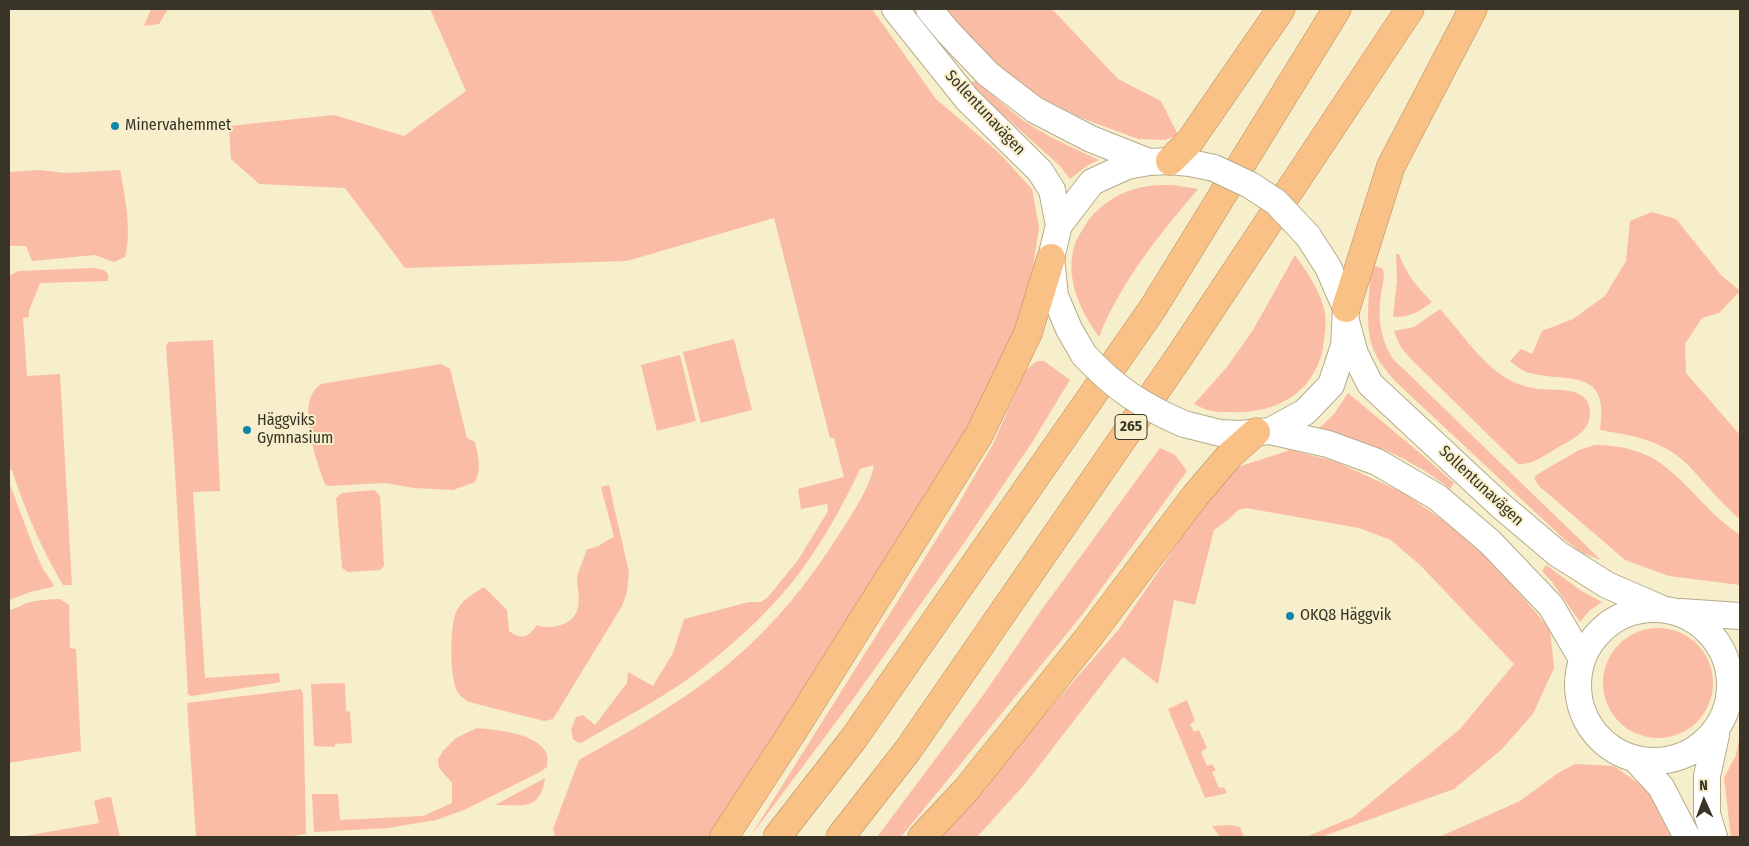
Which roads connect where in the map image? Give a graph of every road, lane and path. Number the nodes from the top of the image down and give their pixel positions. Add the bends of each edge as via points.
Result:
1 (895, 9) edge
2 (930, 9) edge
3 (1281, 9) edge
4 (1337, 9) edge
5 (1410, 9) edge
6 (1473, 9) edge
7 (1160, 162) junction
8 (1059, 226) junction
9 (1051, 258) junction
10 (1346, 315) junction
11 (1263, 432) junction
12 (1669, 610) junction
13 (1740, 616) edge
14 (1582, 659) junction
15 (1740, 693) edge
16 (1720, 727) junction
17 (1636, 760) junction
18 (724, 837) edge
19 (777, 837) edge
20 (840, 837) edge
21 (922, 837) edge
22 (1687, 837) edge
23 (1714, 837) edge

1 - 8 main road, Sollentunavägen via 967,99 1040,171 1052,190
2 - 7 main road, Sollentunavägen via 988,74 1035,110 1091,139
3 - 7 highway via 1190,141
4 - 19 highway via 1153,308 854,738
5 - 20 highway, 265 via 1162,382 908,750
6 - 10 highway via 1391,166
7 - 8 main road via 1127,166 1092,182
7 - 10 main road, Sollentunavägen, bridge via 1214,168 1276,202 1308,236 1328,267
8 - 9 main road
9 - 11 main road, bridge via 1055,296 1068,329 1084,355 1126,394 1153,411 1184,424 1220,433
9 - 18 highway via 1028,333 980,435
10 - 11 main road via 1344,346 1331,385 1306,412
10 - 12 main road, Sollentunavägen via 1355,354 1370,384 1500,505 1558,554 1607,585
11 - 14 main road via 1328,444 1377,462 1437,497 1490,542 1550,606
11 - 21 highway via 1230,455 1195,496 1088,638 966,790
12 - 13 main road
12 - 14 main road via 1634,610 1612,620 1594,638
12 - 16 main road via 1700,624 1717,644 1727,668 1730,692
14 - 17 main road via 1580,701 1588,724 1603,742
15 - 16 main road
16 - 17 main road via 1697,749 1669,760
16 - 23 main road via 1707,776 1707,814
17 - 22 main road via 1661,787

